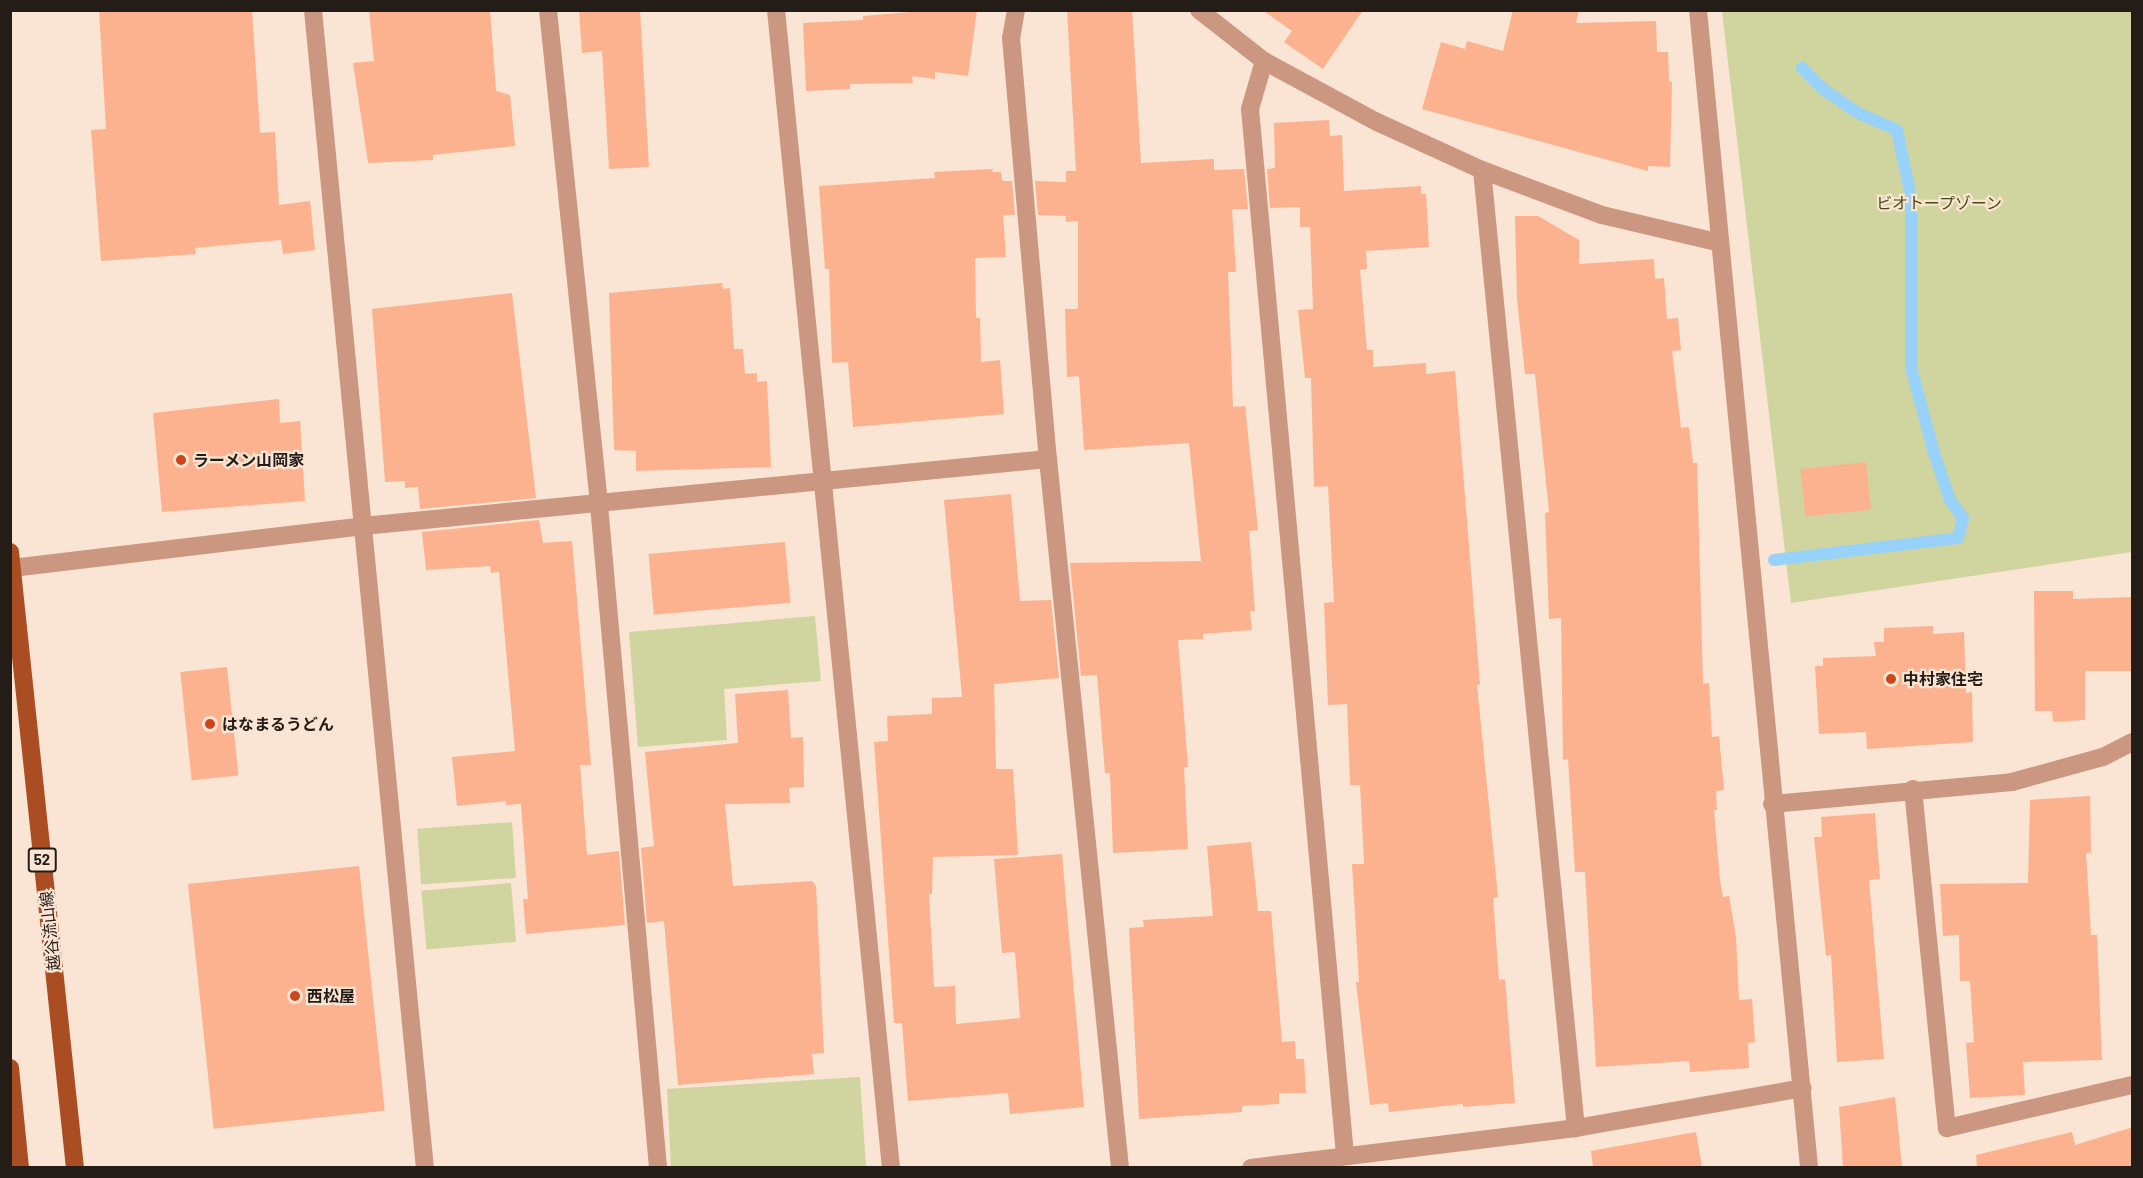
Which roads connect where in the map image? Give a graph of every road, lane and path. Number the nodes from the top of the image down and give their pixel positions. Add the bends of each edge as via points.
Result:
1 (313, 10) edge
2 (548, 10) edge
3 (776, 10) edge
4 (1016, 10) edge
5 (1199, 10) edge
6 (1698, 10) edge
7 (1264, 61) junction
8 (1482, 170) junction
9 (1720, 243) junction
10 (1048, 459) junction
11 (824, 484) junction
12 (599, 505) junction
13 (363, 526) junction
14 (11, 560) edge
15 (2133, 742) edge
16 (1913, 789) junction
17 (1772, 804) junction
18 (10, 1068) edge
19 (2133, 1085) edge
20 (1803, 1088) junction
21 (1576, 1128) junction
22 (1345, 1155) junction
23 (20, 1167) edge
24 (75, 1167) edge
25 (425, 1167) edge
26 (657, 1167) edge
27 (891, 1167) edge
28 (1120, 1167) edge
29 (1251, 1167) edge
30 (1809, 1167) edge

1 - 13 street
2 - 12 street
3 - 11 street
4 - 10 street via 1011,38
5 - 7 street
6 - 9 street
7 - 8 street via 1377,122
7 - 22 street via 1250,109
8 - 9 street via 1602,215
8 - 21 street
9 - 17 street
10 - 11 street
10 - 28 street
11 - 12 street
11 - 27 street
12 - 13 street
12 - 26 street
13 - 14 street
13 - 25 street
14 - 24 main road, 越谷流山線 / 52
15 - 16 street via 2103,757 2012,782
16 - 17 street
16 - 19 street via 1947,1128
17 - 20 street
18 - 23 main road
20 - 21 street
20 - 30 street
21 - 22 street
22 - 29 street

